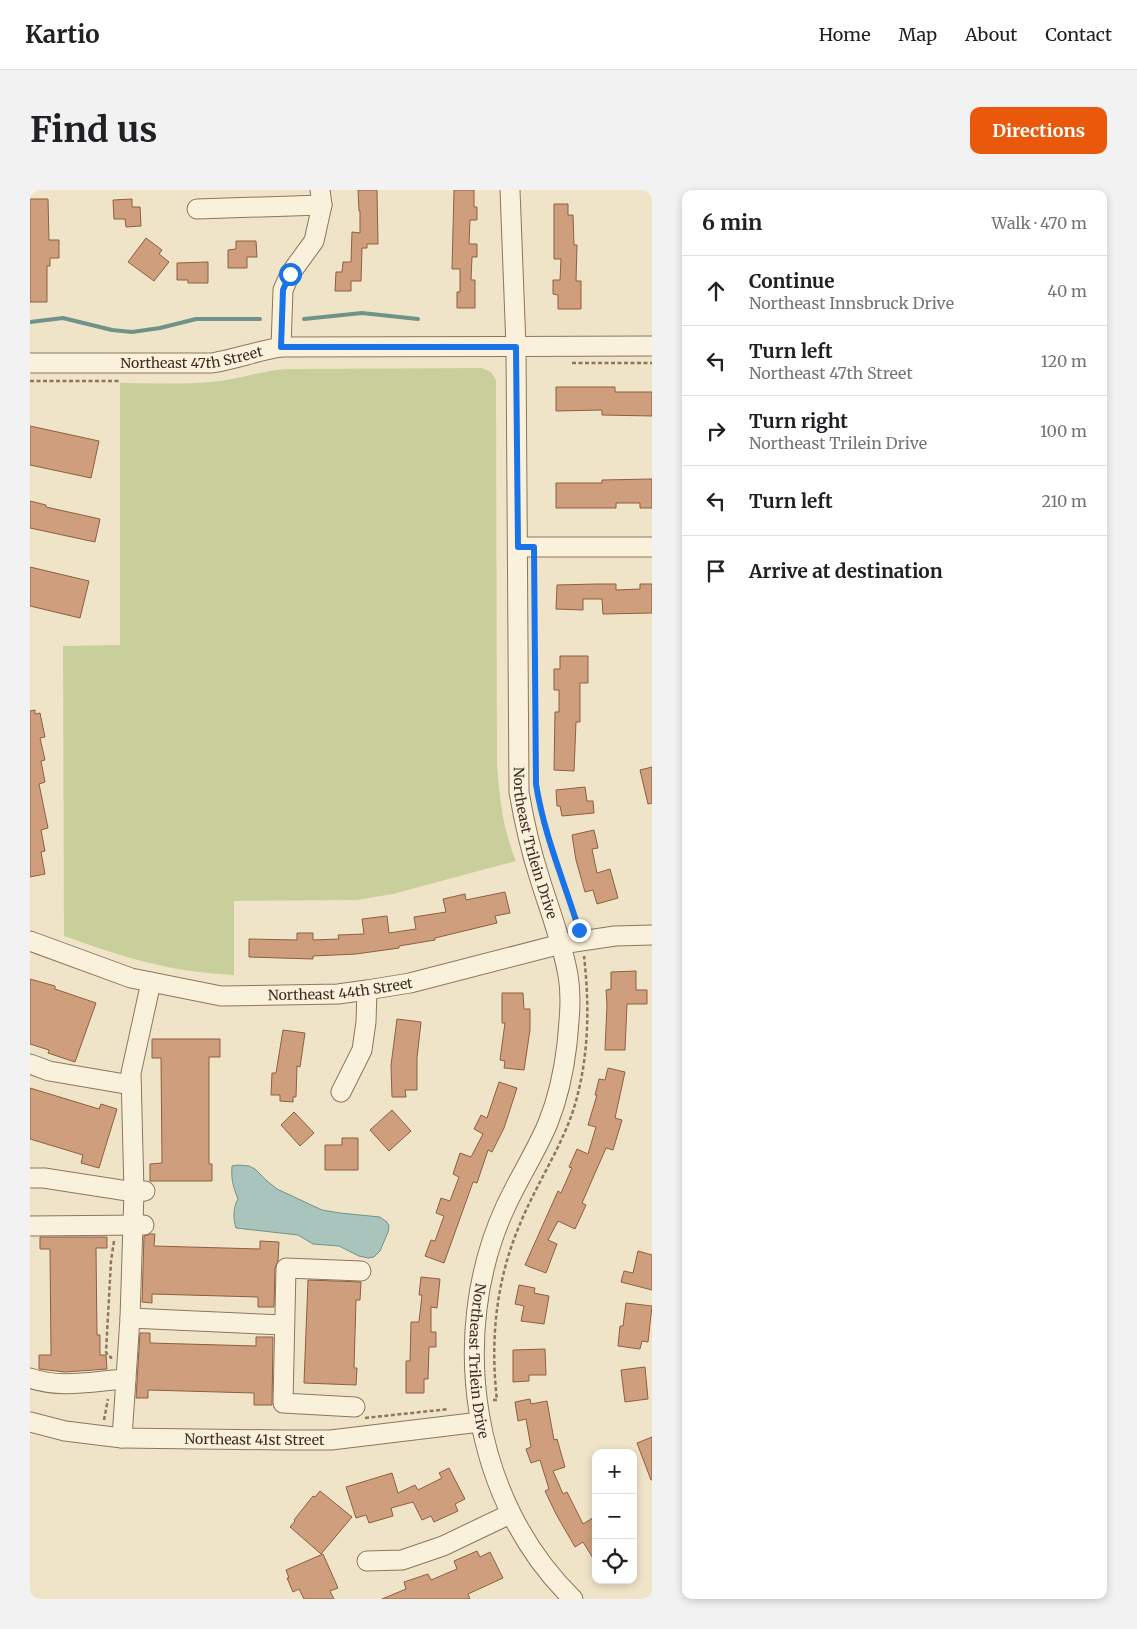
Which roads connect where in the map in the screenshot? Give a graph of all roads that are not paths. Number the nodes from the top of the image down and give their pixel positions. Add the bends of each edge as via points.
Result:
1 (510, 190) edge
2 (321, 198) edge
3 (197, 210) dead end
4 (652, 346) edge
5 (281, 347) junction
6 (516, 347) junction
7 (30, 363) edge
8 (518, 547) junction
9 (652, 547) edge
10 (652, 935) edge
11 (30, 941) edge
12 (561, 944) junction
13 (151, 982) junction
14 (366, 990) junction
15 (30, 1064) edge
16 (131, 1085) junction
17 (342, 1092) dead end
18 (30, 1178) edge
19 (140, 1191) junction
20 (132, 1225) junction
21 (30, 1226) edge
22 (361, 1271) dead end
23 (130, 1318) junction
24 (284, 1325) junction
25 (30, 1378) edge
26 (118, 1380) junction
27 (355, 1413) road end
28 (30, 1422) edge
29 (480, 1422) junction
30 (123, 1430) junction
31 (510, 1514) junction
32 (367, 1561) dead end
33 (573, 1599) edge

1 - 6 street, Northeast Trilein Drive
2 - 3 street
2 - 5 street via 314,241 290,274 283,290
4 - 6 street, Northeast 47th Street
5 - 6 street, Northeast 47th Street
5 - 7 street, Northeast 47th Street via 212,363
6 - 8 street, Northeast Trilein Drive
8 - 9 street
8 - 12 street, Northeast Trilein Drive via 519,792 526,829
10 - 12 street, Northeast 44th Street via 615,936
11 - 13 street, Northeast 44th Street via 131,978
12 - 14 street, Northeast 44th Street via 410,983
12 - 29 street, Northeast Trilein Drive via 570,1008 561,1079 548,1122 505,1208 485,1267 476,1331 475,1373
13 - 14 street, Northeast 44th Street via 221,996 338,994
13 - 16 street
14 - 17 street via 362,1050
15 - 16 street via 49,1071
16 - 19 street
18 - 19 street
19 - 20 street
20 - 21 street
20 - 23 street
22 - 24 street via 286,1268
23 - 24 street
23 - 26 street
24 - 27 street via 283,1403
25 - 26 street via 40,1382 73,1383
26 - 30 street
28 - 30 street, Northeast 41st Street via 65,1430
29 - 30 street, Northeast 41st Street via 330,1440
29 - 31 street, Northeast Trilein Drive via 494,1474
31 - 32 street via 443,1546 402,1560
31 - 33 street, Northeast Trilein Drive via 538,1560

